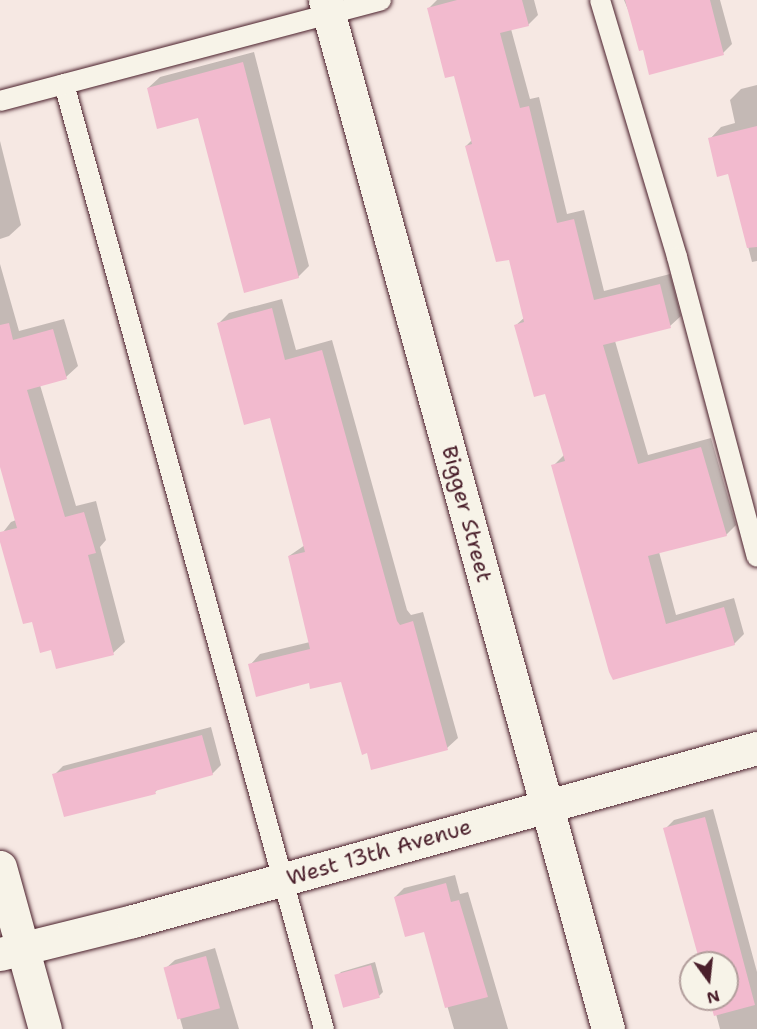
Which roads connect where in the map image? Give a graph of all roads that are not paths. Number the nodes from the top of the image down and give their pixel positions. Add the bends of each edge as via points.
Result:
1 (381, 0) edge
2 (600, 0) edge
3 (328, 7) edge
4 (64, 84) junction
5 (0, 101) edge
6 (757, 557) edge
7 (757, 748) edge
8 (547, 805) junction
9 (0, 867) edge
10 (283, 879) junction
11 (11, 952) edge
12 (45, 1029) edge
13 (324, 1029) edge
14 (608, 1029) edge

1 - 3 lane
2 - 6 lane via 677,257
3 - 4 lane
3 - 8 street, Bigger Street
4 - 5 lane
4 - 10 lane
7 - 8 street, West 13th Avenue
8 - 10 street, West 13th Avenue
8 - 14 street, Bigger Street
9 - 11 street
10 - 11 street, West 13th Avenue
10 - 13 lane
11 - 12 street

